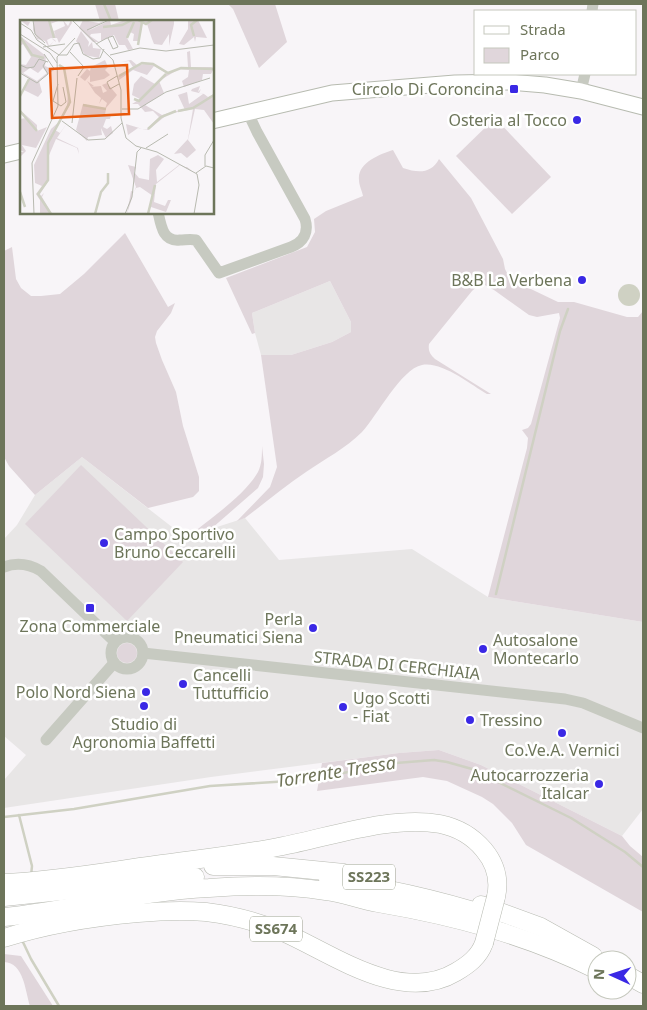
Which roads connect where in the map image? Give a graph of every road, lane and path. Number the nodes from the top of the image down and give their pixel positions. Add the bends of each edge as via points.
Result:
1 (585, 75) edge
2 (581, 91) junction
3 (643, 107) edge
4 (248, 113) junction
5 (214, 121) edge
6 (20, 150) edge
7 (4, 156) edge
8 (158, 214) edge
9 (4, 567) edge
10 (115, 642) junction
11 (143, 653) junction
12 (114, 663) junction
13 (643, 728) edge
14 (46, 740) dead end
15 (142, 867) junction
16 (8, 892) edge
17 (368, 901) junction
18 (4, 917) edge
19 (44, 924) junction
20 (4, 934) edge
21 (4, 938) edge
22 (584, 951) junction
23 (587, 953) edge
24 (587, 965) edge

1 - 2 street
2 - 3 main road
2 - 4 main road via 520,83 455,82 332,93
4 - 5 main road
4 - 8 street via 305,219 307,230 300,242 219,273 196,240 167,238
6 - 7 main road
9 - 10 street via 21,564 41,571
10 - 11 street via 126,637 134,639
10 - 12 street via 111,655
11 - 12 street via 140,662 132,668 123,669
11 - 13 street, STRADA DI CERCHIAIA via 558,698 582,703
12 - 14 street
15 - 16 highway, SS223 via 52,880
15 - 19 highway, SS674, bridge via 282,847 390,824 424,822 455,829 484,850 496,870 496,897 484,942 472,961 452,975 410,983 375,976 282,932 222,914 160,911
15 - 22 highway, SS223 via 273,866 384,880 440,892 509,914
16 - 22 highway via 198,877 312,878 444,902 521,926
17 - 18 highway, SS223 via 336,892 296,888 210,888 160,892
17 - 19 highway, SS674 via 289,897 206,898 130,906
17 - 24 highway, SS223 via 498,930
19 - 20 highway, SS674
19 - 21 highway, SS674
22 - 23 highway, SS223

